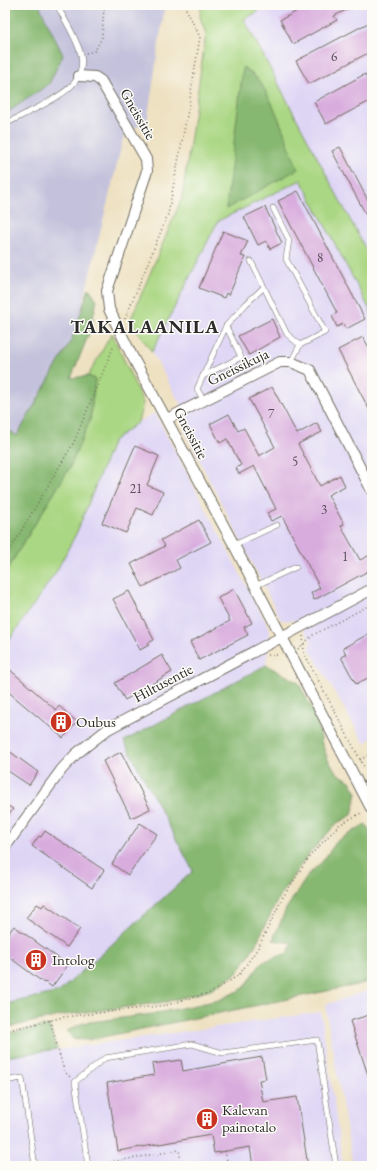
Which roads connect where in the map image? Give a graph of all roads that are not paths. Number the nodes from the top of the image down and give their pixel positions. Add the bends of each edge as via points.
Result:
1 (57, 5) edge
2 (79, 76) junction
3 (5, 124) edge
4 (273, 208) dead end
5 (251, 261) dead end
6 (264, 287) junction
7 (226, 326) junction
8 (300, 345) junction
9 (291, 362) junction
10 (203, 376) junction
11 (204, 401) junction
12 (167, 419) junction
13 (371, 488) edge
14 (277, 525) dead end
15 (234, 545) junction
16 (296, 567) dead end
17 (255, 586) junction
18 (372, 589) edge
19 (282, 637) junction
20 (371, 809) edge
21 (8, 850) edge
22 (5, 1081) edge
23 (35, 1166) edge
24 (88, 1166) edge
25 (336, 1166) edge

1 - 2 lane via 81,54 82,68
2 - 3 lane via 70,88 59,96
2 - 12 street, Gneissitie via 95,77 101,81 146,159 147,171 107,291 109,309
4 - 8 lane via 289,240 286,259 325,332
5 - 6 lane
6 - 7 lane
6 - 8 lane via 287,334
7 - 10 lane
7 - 10 lane via 241,357
8 - 9 lane
9 - 11 street, Gneissikuja via 280,362
9 - 13 street, Gneissikuja via 310,370
10 - 11 lane via 197,389
11 - 12 street, Gneissikuja
12 - 15 street, Gneissitie
14 - 15 lane
15 - 17 street, Gneissitie
16 - 17 lane
17 - 19 street, Gneissitie
18 - 19 street, Hiltusentie
19 - 20 street, Gneissitie
19 - 21 street, Hiltusentie via 108,729 76,754 62,769
22 - 23 lane via 22,1078
24 - 25 lane via 75,1082 105,1058 192,1044 223,1053 317,1040

